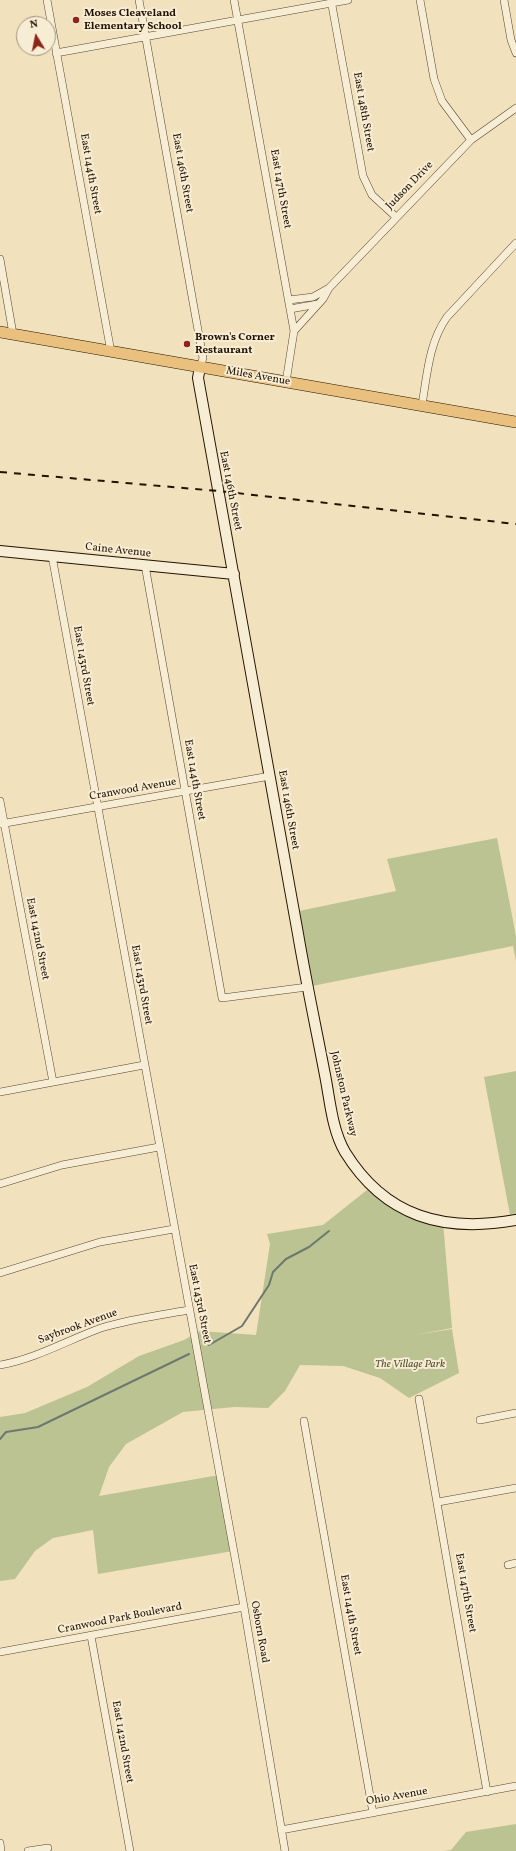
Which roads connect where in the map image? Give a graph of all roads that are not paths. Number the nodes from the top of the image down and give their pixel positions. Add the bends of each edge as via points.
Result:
1 (46, 0) edge
2 (139, 0) edge
3 (234, 0) edge
4 (348, 0) edge
5 (420, 0) edge
6 (504, 0) edge
7 (332, 1) edge
8 (49, 16) edge
9 (238, 21) junction
10 (146, 38) junction
11 (56, 53) joint
12 (516, 53) edge
13 (516, 108) edge
14 (471, 140) junction
15 (396, 216) junction
16 (516, 243) edge
17 (0, 259) edge
18 (329, 288) junction
19 (289, 300) junction
20 (318, 304) junction
21 (290, 309) junction
22 (294, 331) junction
23 (0, 332) edge
24 (13, 334) junction
25 (111, 352) junction
26 (200, 366) junction
27 (286, 382) junction
28 (422, 405) junction
29 (516, 422) edge
30 (0, 551) edge
31 (52, 556) junction
32 (144, 565) junction
33 (234, 574) junction
34 (270, 776) junction
35 (185, 792) junction
36 (0, 801) edge
37 (97, 807) junction
38 (2, 824) edge
39 (307, 987) junction
40 (144, 1065) junction
41 (53, 1082) junction
42 (0, 1092) edge
43 (159, 1147) junction
44 (0, 1184) edge
45 (516, 1220) edge
46 (174, 1229) junction
47 (0, 1273) edge
48 (189, 1310) junction
49 (0, 1365) edge
50 (419, 1399) dead end
51 (516, 1413) edge
52 (209, 1418) joint
53 (480, 1420) dead end
54 (304, 1421) dead end
55 (516, 1488) edge
56 (438, 1502) junction
57 (516, 1563) edge
58 (508, 1565) dead end
59 (244, 1607) junction
60 (91, 1636) junction
61 (0, 1652) edge
62 (516, 1786) edge
63 (487, 1792) junction
64 (374, 1813) junction
65 (281, 1830) junction
66 (0, 1843) edge
67 (48, 1848) dead end
68 (1, 1851) edge
69 (28, 1851) edge
70 (130, 1851) edge
71 (284, 1851) edge

1 - 8 street, East 144th Street
2 - 10 street, East 146th Street
3 - 9 street, East 147th Street
4 - 7 street
5 - 14 street via 434,79 442,101
6 - 12 street via 511,40
7 - 9 street
7 - 15 street, East 148th Street via 363,176 372,195
9 - 10 street
9 - 19 street, East 147th Street
10 - 11 street
10 - 26 street, East 146th Street via 203,358
11 - 25 street, East 144th Street
13 - 14 street, Judson Drive
14 - 15 street, Judson Drive
15 - 18 street, Judson Drive
16 - 28 street via 438,329 431,350
17 - 24 street
18 - 19 street, Judson Drive via 313,297
18 - 20 street, Judson Drive
19 - 21 street, East 147th Street
20 - 21 street
20 - 22 street, Judson Drive
21 - 22 street, East 147th Street
22 - 27 street, East 147th Street
23 - 24 main road, Miles Avenue
24 - 25 main road, Miles Avenue
25 - 26 main road, Miles Avenue
26 - 27 main road, Miles Avenue
26 - 33 street, East 146th Street via 198,378
27 - 28 main road, Miles Avenue
28 - 29 main road, Miles Avenue
30 - 31 street, Caine Avenue
31 - 32 street, Caine Avenue
31 - 37 street, East 143rd Street
32 - 33 street, Caine Avenue
32 - 35 street, East 144th Street
33 - 34 street, East 146th Street
34 - 35 street, Cranwood Avenue
34 - 39 street, East 146th Street
35 - 37 street, Cranwood Avenue
35 - 39 street, East 144th Street via 222,998
36 - 38 street, East 142nd Street
37 - 38 street, Cranwood Avenue
37 - 40 street, East 143rd Street
38 - 41 street, East 142nd Street
39 - 45 street, Johnston Parkway via 337,1130 344,1149 375,1190 397,1206 434,1221 459,1225 491,1225
40 - 41 street
40 - 43 street, East 143rd Street
41 - 42 street
43 - 44 street via 62,1165
43 - 46 street, East 143rd Street
46 - 47 street via 100,1242
46 - 48 street, East 143rd Street
48 - 49 street, Saybrook Avenue via 101,1328
48 - 52 street, East 143rd Street
50 - 56 street, East 147th Street
51 - 53 street
52 - 59 street, Osborn Road
54 - 64 street, East 144th Street
55 - 56 street
56 - 63 street, East 147th Street
57 - 58 street
59 - 60 street, Cranwood Park Boulevard
59 - 65 street, Osborn Road
60 - 61 street, Cranwood Park Boulevard
60 - 70 street, East 142nd Street
62 - 63 street, Ohio Avenue
63 - 64 street, Ohio Avenue
64 - 65 street, Ohio Avenue
65 - 71 street, Osborn Road
66 - 68 street
67 - 69 street

